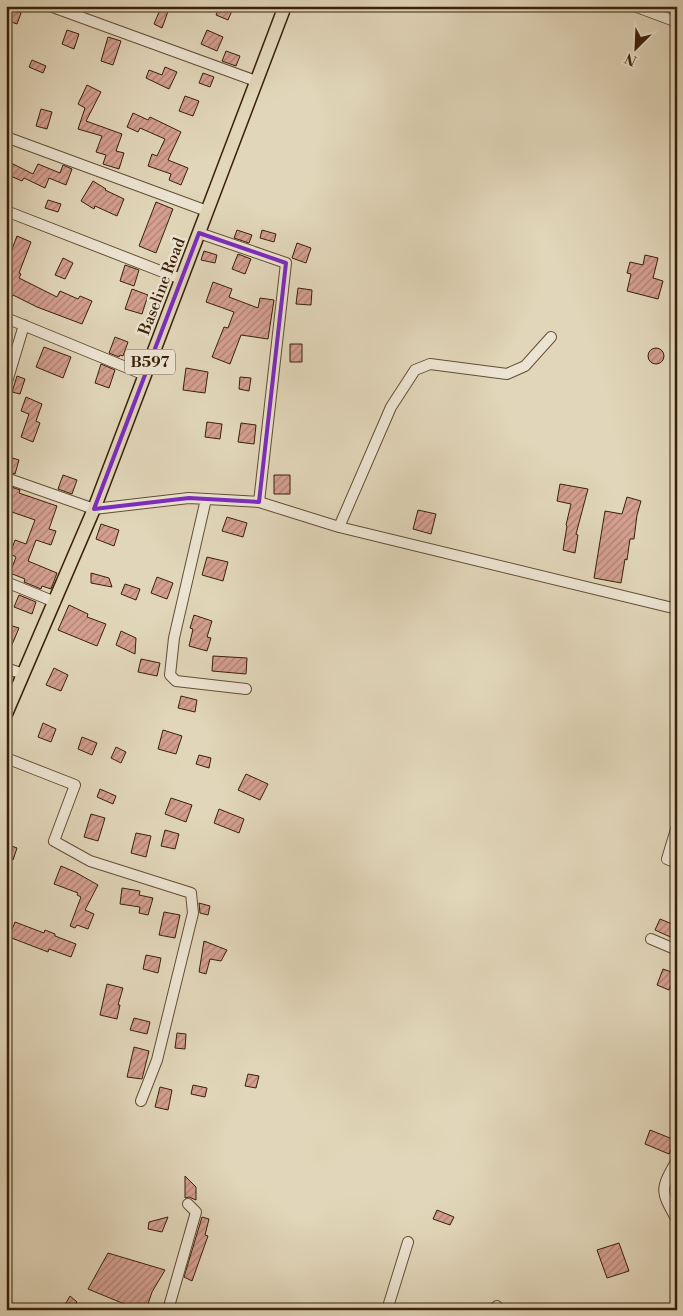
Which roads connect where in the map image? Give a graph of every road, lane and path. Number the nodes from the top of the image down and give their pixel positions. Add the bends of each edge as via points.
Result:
1 (50, 6) edge
2 (285, 6) edge
3 (634, 6) edge
4 (677, 22) edge
5 (256, 81) junction
6 (6, 137) edge
7 (6, 211) edge
8 (207, 211) junction
9 (199, 233) junction
10 (181, 279) junction
11 (6, 318) edge
12 (24, 325) junction
13 (551, 337) dead end
14 (145, 375) junction
15 (6, 385) edge
16 (6, 478) edge
17 (206, 499) junction
18 (259, 502) junction
19 (94, 509) junction
20 (339, 527) junction
21 (6, 582) edge
22 (55, 602) junction
23 (677, 610) edge
24 (6, 668) edge
25 (22, 674) junction
26 (246, 689) dead end
27 (6, 714) edge
28 (6, 758) edge
29 (677, 826) edge
30 (677, 863) edge
31 (651, 939) dead end
32 (677, 950) edge
33 (141, 1101) dead end
34 (677, 1160) edge
35 (188, 1204) dead end
36 (677, 1220) edge
37 (408, 1242) dead end
38 (168, 1310) edge
39 (387, 1310) edge

1 - 5 street
2 - 5 main road, Baseline Road / B597
3 - 4 street
5 - 8 main road, Baseline Road / B597
6 - 8 street
7 - 10 street
8 - 9 main road, Baseline Road / B597
9 - 10 main road, Baseline Road / B597
9 - 18 street via 286,263
10 - 14 main road, Baseline Road / B597
11 - 12 street
12 - 14 street
12 - 15 street
13 - 20 street via 525,366 507,374 430,364 415,370 391,407
14 - 19 main road, Baseline Road / B597
16 - 19 street
17 - 18 street
17 - 19 street via 189,498
17 - 26 street via 174,638 170,675 176,681
18 - 20 street
19 - 22 main road, Baseline Road / B597
20 - 23 street
21 - 22 street
22 - 25 main road, Baseline Road / B597
24 - 25 street
25 - 27 main road, Baseline Road / B597
28 - 33 street via 75,785 54,841 90,861 191,893 193,913 157,1060
29 - 30 street via 667,859
31 - 32 street
34 - 36 street via 664,1183 665,1198
35 - 38 street via 196,1212
37 - 39 street

